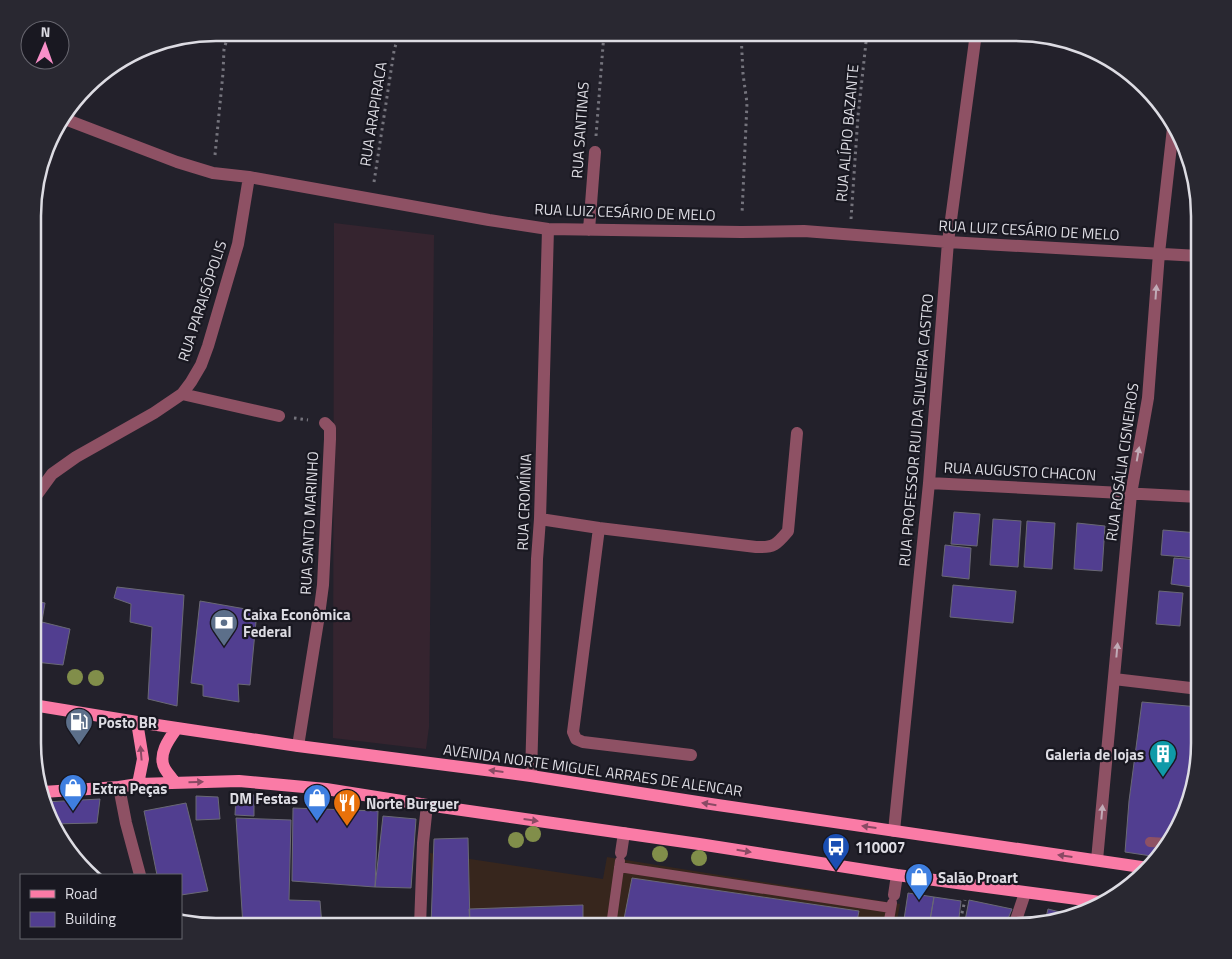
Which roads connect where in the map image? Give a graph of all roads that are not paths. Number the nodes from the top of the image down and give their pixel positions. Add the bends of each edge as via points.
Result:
1 (975, 42) edge
2 (70, 121) edge
3 (1172, 137) edge
4 (595, 152) road end
5 (249, 177) junction
6 (548, 229) junction
7 (589, 230) junction
8 (948, 242) junction
9 (1159, 253) junction
10 (1191, 255) edge
11 (182, 394) junction
12 (279, 416) road end
13 (325, 423) road end
14 (797, 433) dead end
15 (929, 483) junction
16 (42, 488) edge
17 (1131, 494) junction
18 (1190, 497) edge
19 (540, 519) junction
20 (599, 528) junction
21 (1114, 679) junction
22 (1190, 688) edge
23 (42, 706) edge
24 (137, 722) junction
25 (178, 728) junction
26 (298, 746) junction
27 (691, 755) dead end
28 (531, 776) junction
29 (175, 783) junction
30 (138, 784) junction
31 (119, 787) junction
32 (48, 792) edge
33 (427, 805) junction
34 (894, 831) junction
35 (624, 833) junction
36 (1150, 842) dead end
37 (1159, 843) edge
38 (621, 853) joint
39 (1097, 860) junction
40 (619, 867) junction
41 (1138, 867) edge
42 (140, 874) edge
43 (897, 875) junction
44 (1025, 893) junction
45 (894, 894) joint
46 (1091, 901) edge
47 (891, 908) junction
48 (420, 917) edge
49 (612, 918) edge
50 (889, 918) edge
51 (1017, 918) edge

1 - 8 street, RUA PROFESSOR RUI DA SILVEIRA CASTRO
2 - 5 street, RUA LUIZ CESÁRIO DE MELO via 176,162 213,173
3 - 9 street, RUA ROSÁLIA CISNEIROS
4 - 7 street, RUA SANTINAS
5 - 6 street, RUA LUIZ CESÁRIO DE MELO
5 - 11 street, RUA PARAISÓPOLIS via 238,244 208,346 201,365
6 - 7 street, RUA LUIZ CESÁRIO DE MELO
6 - 19 street, RUA CROMÍNIA
7 - 8 street, RUA LUIZ CESÁRIO DE MELO via 804,231
8 - 9 street, RUA LUIZ CESÁRIO DE MELO
8 - 15 street, RUA PROFESSOR RUI DA SILVEIRA CASTRO
9 - 10 street, RUA LUIZ CESÁRIO DE MELO
17 -> 9 street, RUA ROSÁLIA CISNEIROS via 1148,398
11 - 12 street
11 - 16 street, RUA PARAISÓPOLIS via 76,457 52,474
13 - 26 street, RUA SANTO MARINHO via 330,428 330,439 323,585
14 - 20 street via 788,531 779,542 768,547 756,547
15 - 17 street, RUA AUGUSTO CHACON
15 - 34 street, RUA PROFESSOR RUI DA SILVEIRA CASTRO
17 - 18 street, RUA AUGUSTO CHACON
21 -> 17 street, RUA ROSÁLIA CISNEIROS
19 - 20 street
19 - 28 street, RUA CROMÍNIA
20 - 27 street via 574,732 576,739
21 - 22 street
39 -> 21 street, RUA ROSÁLIA CISNEIROS
23 - 24 main road, AVENIDA NORTE MIGUEL ARRAES DE ALENCAR
24 - 25 main road, AVENIDA NORTE MIGUEL ARRAES DE ALENCAR
30 -> 24 main road via 142,759
25 - 26 main road, AVENIDA NORTE MIGUEL ARRAES DE ALENCAR
25 - 29 main road via 167,742 163,754 164,767
28 -> 26 main road, AVENIDA NORTE MIGUEL ARRAES DE ALENCAR
34 -> 28 main road, AVENIDA NORTE MIGUEL ARRAES DE ALENCAR
29 - 30 main road
29 -> 33 main road via 239,781 326,789
30 - 31 main road
31 - 32 main road
31 - 42 street
33 -> 35 main road
33 - 48 street
39 -> 34 main road, AVENIDA NORTE MIGUEL ARRAES DE ALENCAR
35 - 38 street
35 -> 43 main road
36 - 37 lane
38 - 40 lane
39 - 41 main road, AVENIDA NORTE MIGUEL ARRAES DE ALENCAR
40 - 47 lane
40 - 49 lane
43 - 44 main road
43 - 45 street
44 - 46 main road
44 - 51 street
45 - 47 lane
47 - 50 lane

